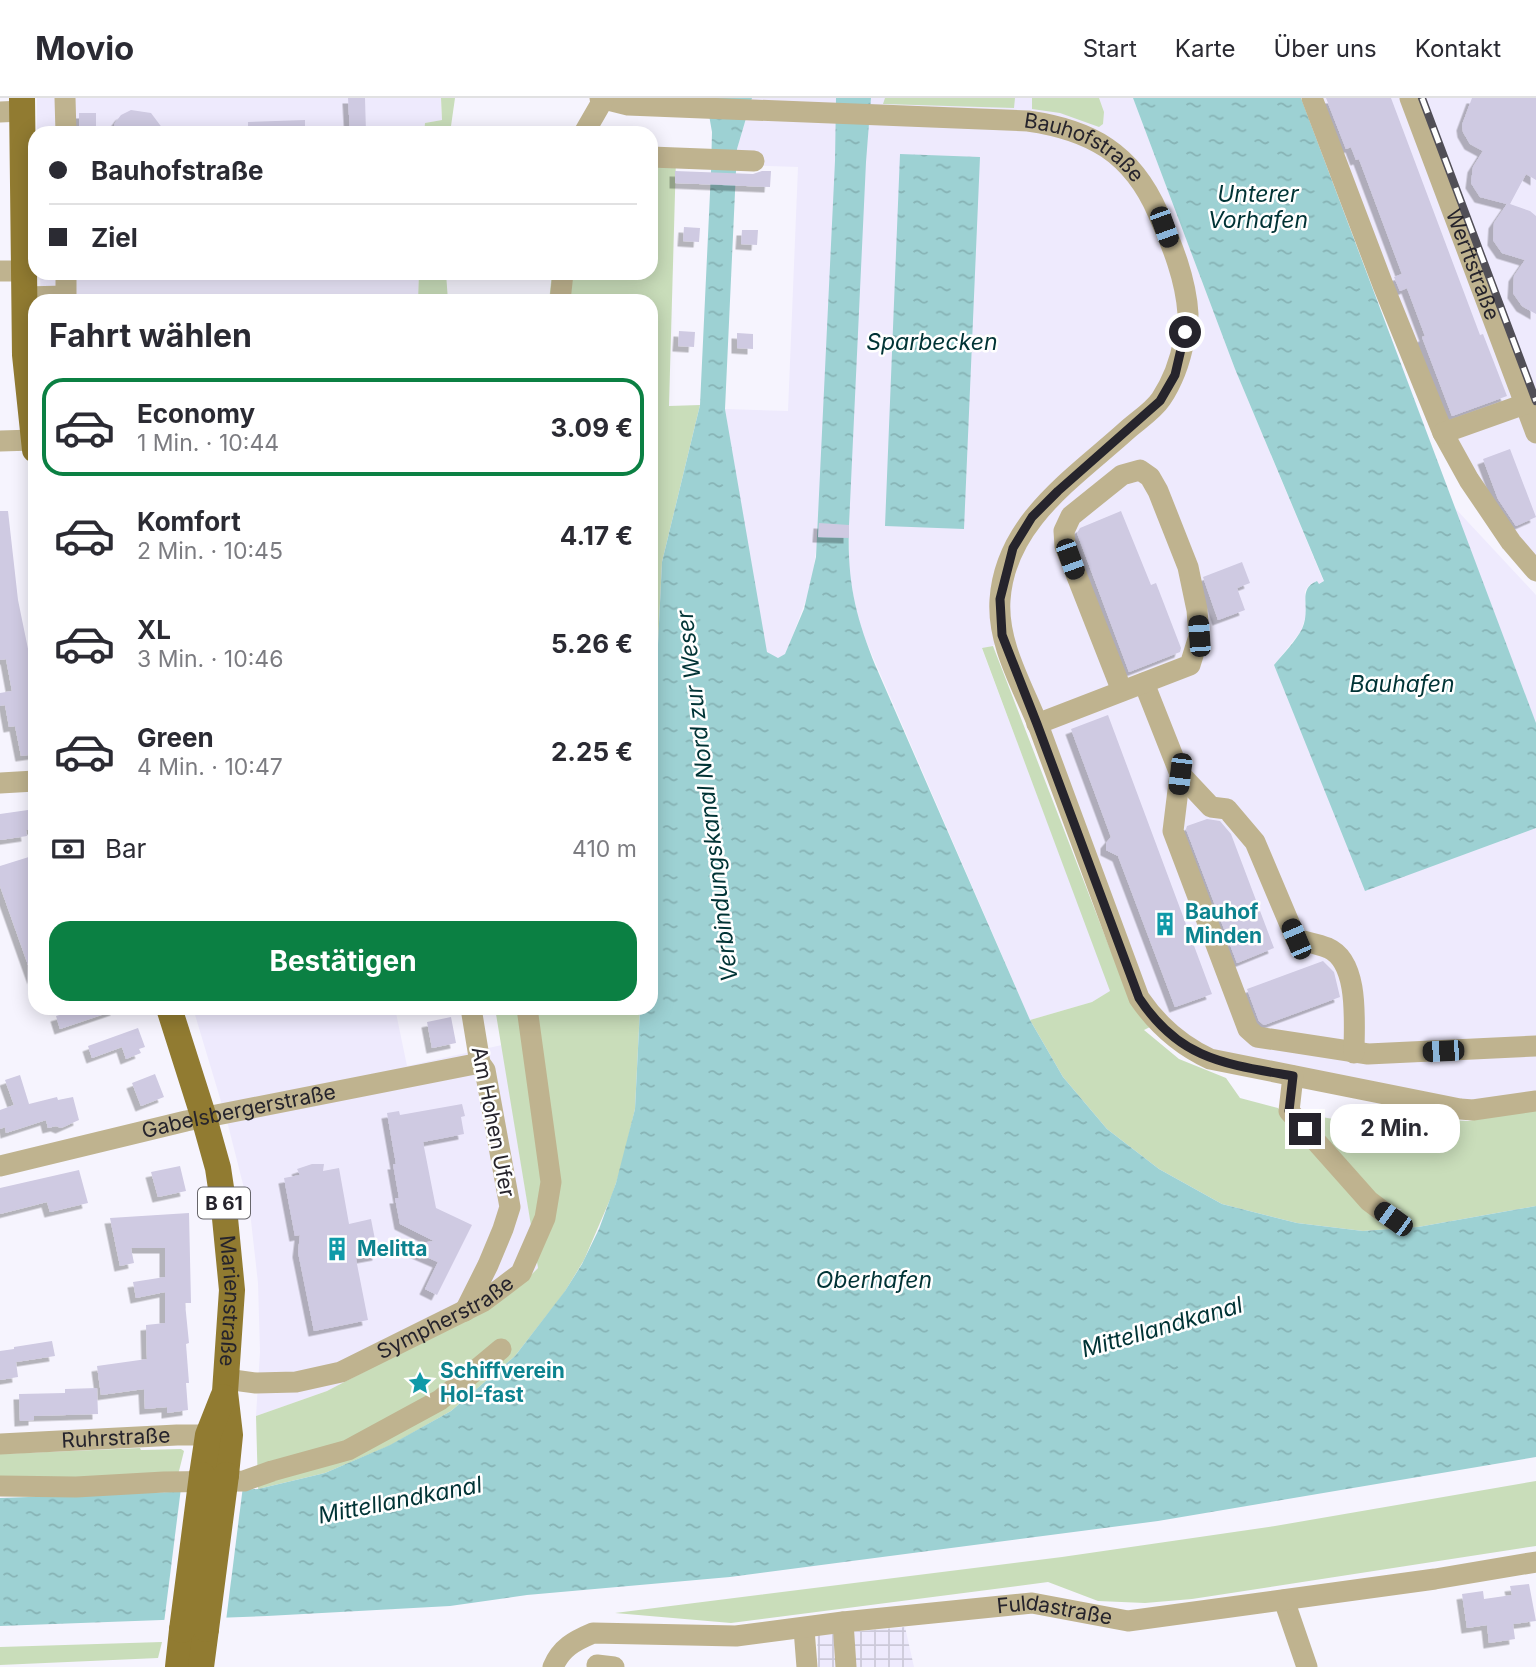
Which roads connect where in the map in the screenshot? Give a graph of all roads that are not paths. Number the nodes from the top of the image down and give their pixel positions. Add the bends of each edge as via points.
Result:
1 (65, 98) edge
2 (1312, 98) edge
3 (1409, 98) edge
4 (602, 99) edge
5 (15, 107) edge
6 (65, 126) edge
7 (588, 126) edge
8 (658, 157) edge
9 (754, 161) dead end
10 (12, 271) edge
11 (24, 297) junction
12 (28, 297) edge
13 (28, 385) edge
14 (1531, 403) edge
15 (1443, 433) junction
16 (1536, 433) edge
17 (0, 441) edge
18 (28, 444) edge
19 (1536, 571) edge
20 (1144, 683) junction
21 (1122, 691) junction
22 (1037, 724) junction
23 (1180, 774) junction
24 (28, 781) edge
25 (0, 783) edge
26 (171, 1015) edge
27 (472, 1015) edge
28 (528, 1015) edge
29 (1536, 1046) edge
30 (1354, 1053) junction
31 (480, 1063) junction
32 (1293, 1076) junction
33 (1536, 1101) edge
34 (204, 1118) junction
35 (0, 1166) edge
36 (1393, 1219) dead end
37 (465, 1311) junction
38 (501, 1349) dead end
39 (225, 1385) junction
40 (219, 1435) junction
41 (0, 1444) edge
42 (0, 1486) edge
43 (1536, 1562) edge
44 (1284, 1600) junction
45 (843, 1622) junction
46 (804, 1629) junction
47 (194, 1630) junction
48 (178, 1667) edge
49 (201, 1667) edge
50 (552, 1667) edge
51 (807, 1667) edge
52 (846, 1667) edge
53 (1307, 1667) edge

1 - 6 street
2 - 15 street
3 - 14 street, Werftstraße
4 - 7 street
4 - 22 street, Bauhofstraße via 628,105 1059,125 1101,143 1149,192 1184,284 1188,317 1175,375 1160,401 1049,500 1013,548 1000,599 1002,635
5 - 10 main road
8 - 9 street
10 - 11 main road
11 - 12 street
11 - 13 main road
14 - 15 street
14 - 16 street, Werftstraße
15 - 19 street via 1511,542
17 - 18 street
20 - 21 street
20 - 21 street via 1190,665 1199,636 1188,568 1158,491 1139,470 1122,475 1071,516 1064,531 1065,546
20 - 23 street
21 - 22 street
22 - 32 street, Bauhofstraße via 1139,998 1152,1017 1190,1050 1210,1059
23 - 30 street via 1211,807 1227,809 1255,842 1296,939 1327,947 1344,964 1356,1002
23 - 30 street via 1173,831 1248,1029 1257,1037
24 - 25 street
26 - 34 main road, Marienstraße / B 61
27 - 31 street, Am Hohen Ufer
28 - 37 street, Sympherstraße via 551,1182 545,1218 521,1273
29 - 30 street
31 - 34 street, Gabelsbergerstraße
31 - 37 street, Am Hohen Ufer via 510,1207
32 - 33 street, Bauhofstraße via 1460,1109
32 - 36 street via 1289,1111 1369,1201
34 - 35 street, Gabelsbergerstraße
34 - 39 main road, Marienstraße / B 61 via 218,1168 230,1252
37 - 39 street, Sympherstraße via 341,1372 296,1382
38 - 42 street via 440,1400 348,1450 244,1481
39 - 40 main road, Marienstraße / B 61
40 - 41 street, Ruhrstraße
40 - 47 main road, Marienstraße / B 61, bridge
43 - 44 street, Fuldastraße
44 - 45 street, Fuldastraße via 1128,1621 1032,1603
44 - 53 street
45 - 46 street, Fuldastraße
45 - 52 street
46 - 50 street, Fuldastraße via 736,1636 593,1633 573,1641
46 - 51 street
47 - 48 main road, Marienstraße / B 61
47 - 49 main road, Marienstraße / B 61

